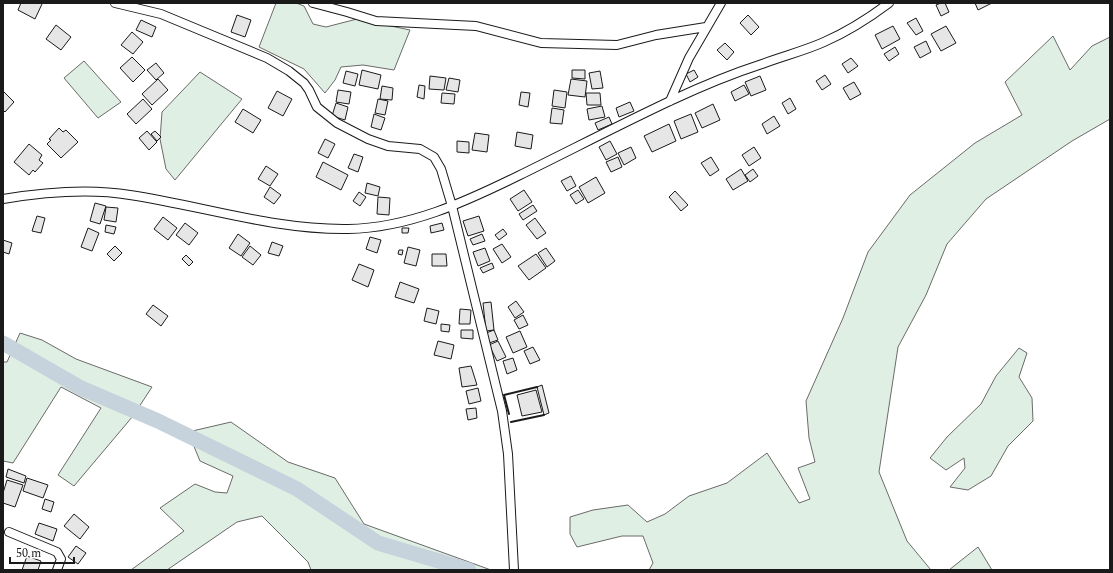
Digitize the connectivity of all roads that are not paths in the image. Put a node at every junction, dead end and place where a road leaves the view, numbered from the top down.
1 (115, 3) edge
2 (313, 3) edge
3 (721, 3) edge
4 (889, 3) edge
5 (706, 27) junction
6 (670, 100) junction
7 (3, 200) edge
8 (452, 206) junction
9 (9, 532) dead end
10 (57, 570) edge
11 (514, 570) edge

1 - 8 street
2 - 5 street
3 - 5 street
4 - 6 street
5 - 6 street
6 - 8 street
7 - 8 street
8 - 11 street
9 - 10 street

